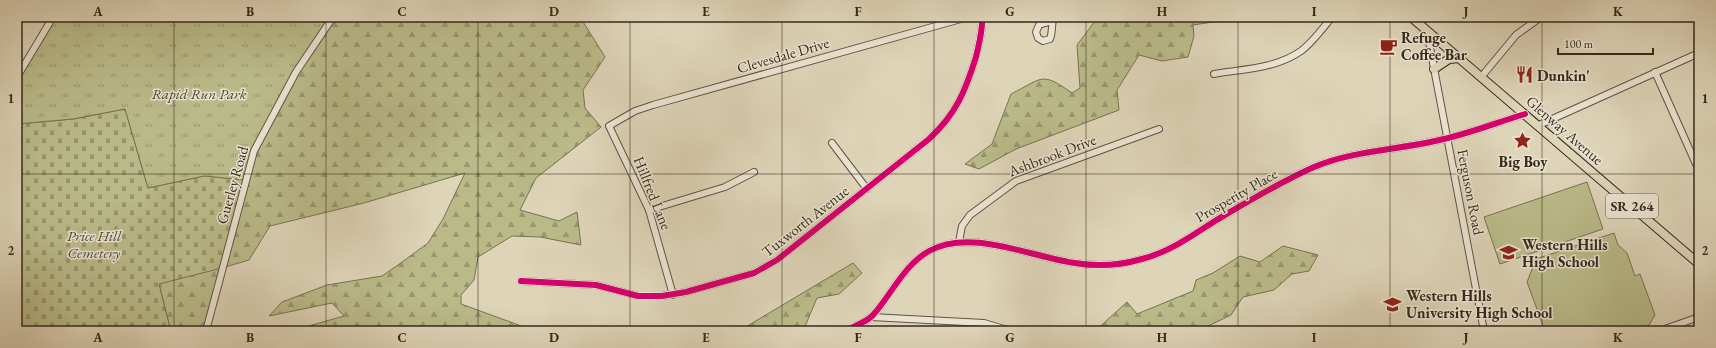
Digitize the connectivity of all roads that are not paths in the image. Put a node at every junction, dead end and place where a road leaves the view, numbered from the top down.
1 (53, 17) edge
2 (333, 17) edge
3 (968, 17) edge
4 (982, 17) edge
5 (1332, 17) edge
6 (1412, 17) edge
7 (1541, 17) edge
8 (1430, 33) junction
9 (1699, 53) edge
10 (1460, 58) junction
11 (1434, 69) junction
12 (1655, 72) junction
13 (1214, 74) dead end
14 (1482, 76) junction
15 (17, 78) edge
16 (1525, 114) junction
17 (609, 126) joint
18 (1539, 126) junction
19 (1159, 129) dead end
20 (1447, 138) junction
21 (832, 143) dead end
22 (1696, 164) dead end
23 (754, 172) dead end
24 (867, 189) junction
25 (649, 210) junction
26 (959, 242) junction
27 (1699, 264) edge
28 (521, 281) dead end
29 (673, 295) junction
30 (871, 317) junction
31 (1699, 317) edge
32 (206, 331) edge
33 (847, 331) edge
34 (1012, 331) edge
35 (1484, 331) edge
36 (1660, 331) edge

1 - 15 street
2 - 32 street, Guerley Road
3 - 17 street, Clevesdale Drive
4 - 24 street, Tuxworth Avenue
5 - 13 street
6 - 8 main road, Glenway Avenue / SR 264
7 - 14 street
8 - 10 main road, Glenway Avenue / SR 264
8 - 11 street, Ferguson Road
9 - 12 street
10 - 11 main road
10 - 14 main road, Glenway Avenue / SR 264
11 - 20 street, Ferguson Road
12 - 18 street
12 - 22 street
14 - 16 main road, Glenway Avenue / SR 264
16 - 18 main road, Glenway Avenue / SR 264
16 - 20 street, Prosperity Place
17 - 25 street, Hillfred Lane
18 - 27 main road, Glenway Avenue / SR 264
19 - 26 street, Ashbrook Drive
20 - 26 street, Prosperity Place
20 - 35 street, Ferguson Road
21 - 24 street
23 - 25 street
24 - 29 street, Tuxworth Avenue
25 - 29 street, Hillfred Lane
26 - 30 street
28 - 29 street, Tuxworth Avenue
30 - 33 street
30 - 34 street
31 - 36 street

